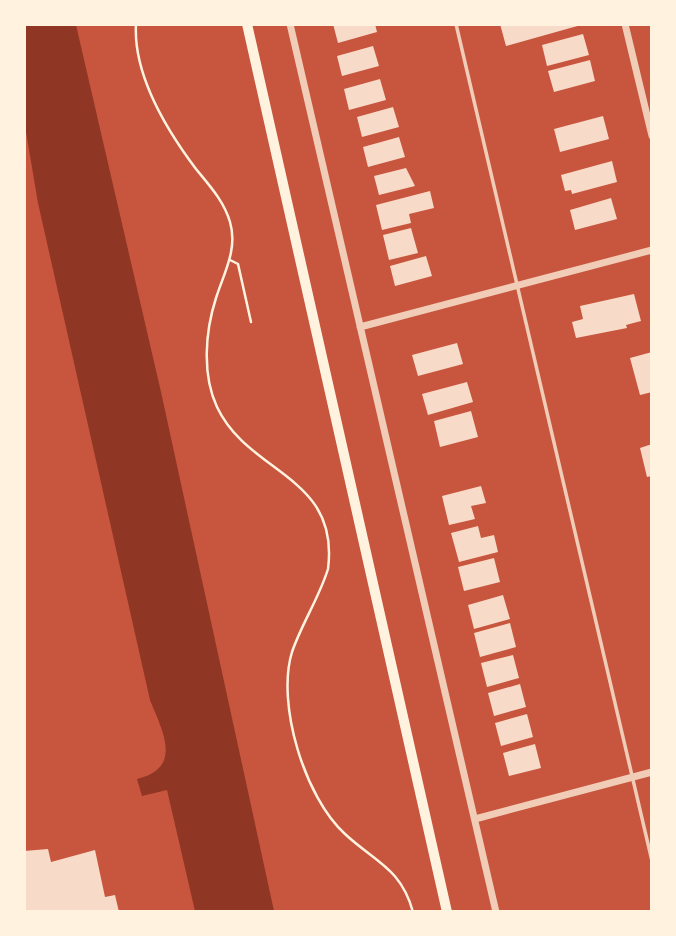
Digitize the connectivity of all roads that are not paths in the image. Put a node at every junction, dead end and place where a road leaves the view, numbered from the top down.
1 (247, 24) edge
2 (290, 24) edge
3 (456, 24) edge
4 (625, 24) edge
5 (652, 136) edge
6 (652, 250) edge
7 (517, 286) junction
8 (360, 327) junction
9 (652, 772) edge
10 (632, 778) junction
11 (475, 819) junction
12 (652, 861) edge
13 (447, 912) edge
14 (496, 912) edge

1 - 13 main road
2 - 8 street
3 - 7 lane
4 - 5 street
6 - 7 street
7 - 8 street
7 - 10 lane
8 - 11 street
9 - 10 street
10 - 11 street
10 - 12 lane
11 - 14 street

